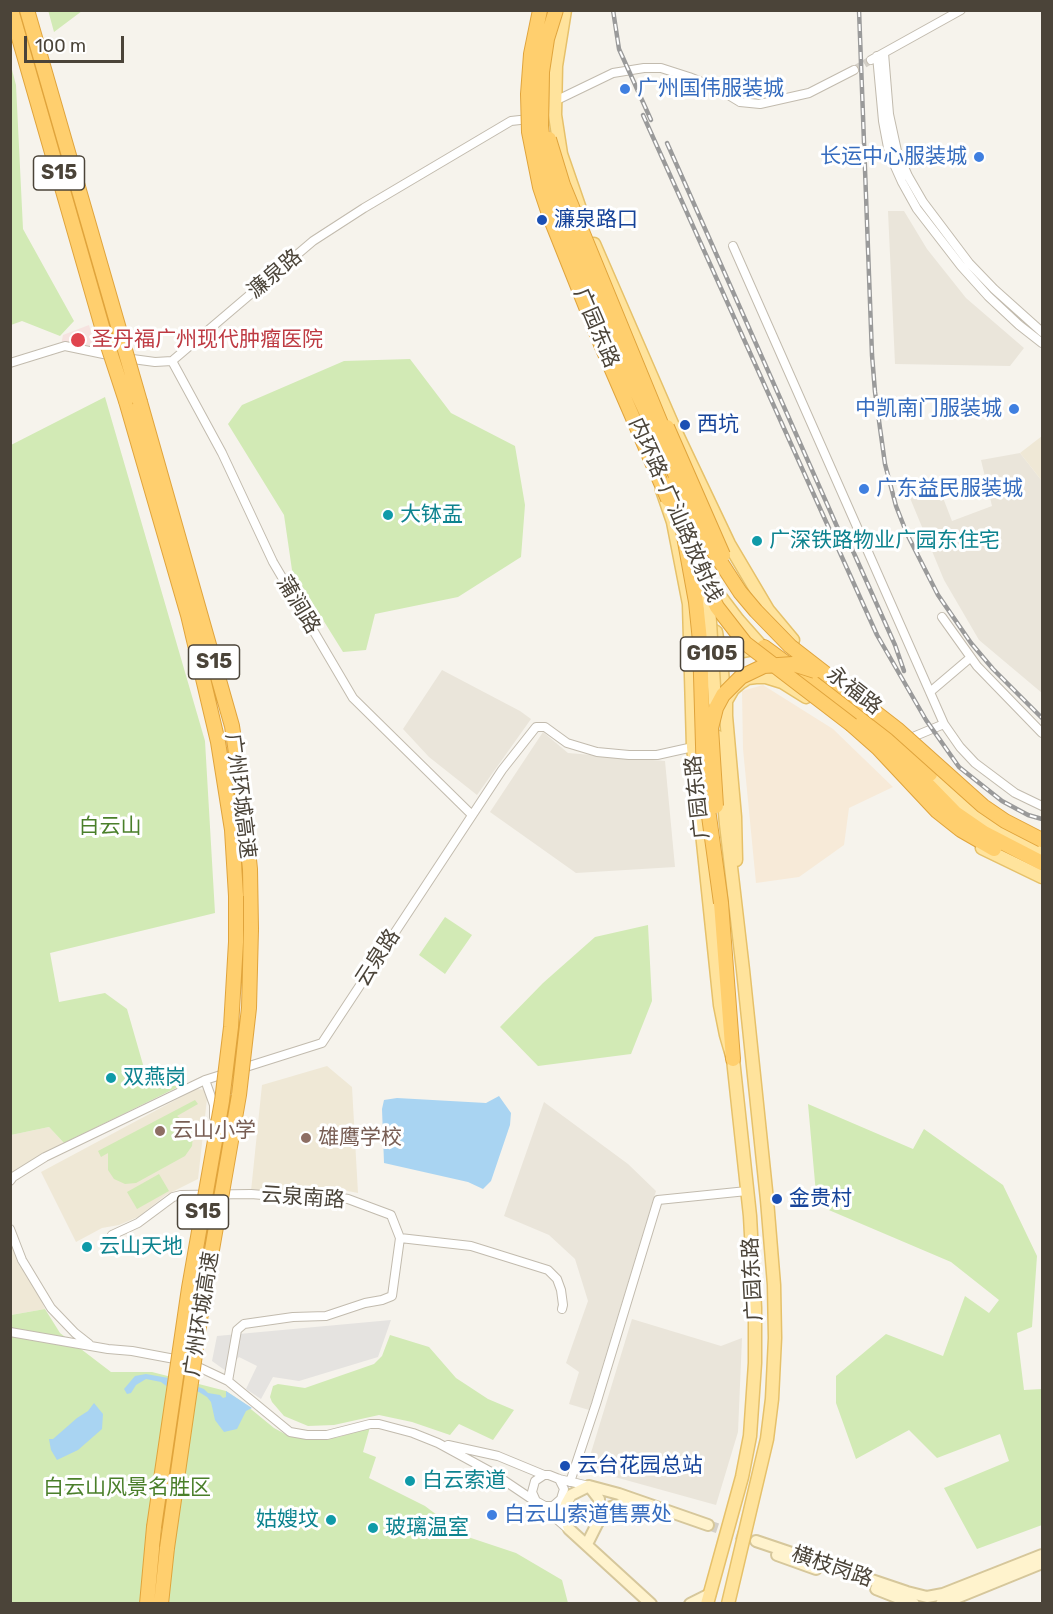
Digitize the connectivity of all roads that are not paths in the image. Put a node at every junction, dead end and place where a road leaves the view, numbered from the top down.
1 (11, 10) edge
2 (27, 10) edge
3 (541, 10) edge
4 (549, 10) edge
5 (557, 10) edge
6 (566, 10) edge
7 (961, 10) edge
8 (539, 33) junction
9 (560, 35) junction
10 (854, 70) tunnel mouth
11 (555, 101) junction
12 (529, 119) junction
13 (893, 152) junction
14 (577, 201) junction
15 (733, 246) dead end
16 (963, 255) junction
17 (583, 261) junction
18 (961, 266) junction
19 (1042, 332) edge
20 (1042, 343) edge
21 (172, 361) junction
22 (10, 363) edge
23 (649, 383) junction
24 (624, 396) junction
25 (673, 426) junction
26 (642, 435) junction
27 (704, 493) joint
28 (673, 522) junction
29 (709, 606) junction
30 (942, 617) dead end
31 (764, 647) junction
32 (970, 658) junction
33 (722, 670) junction
34 (820, 671) junction
35 (792, 688) junction
36 (930, 692) junction
37 (710, 702) junction
38 (726, 716) junction
39 (944, 724) junction
40 (1042, 733) edge
41 (908, 739) junction
42 (693, 742) junction
43 (930, 774) junction
44 (1042, 806) edge
45 (472, 815) junction
46 (702, 838) junction
47 (1042, 840) edge
48 (1042, 854) edge
49 (1042, 863) edge
50 (1042, 872) edge
51 (1042, 877) edge
52 (721, 903) junction
53 (736, 906) junction
54 (733, 1059) junction
55 (205, 1080) junction
56 (10, 1181) edge
57 (747, 1191) junction
58 (200, 1195) junction
59 (10, 1229) edge
60 (112, 1235) dead end
61 (400, 1238) junction
62 (10, 1246) edge
63 (19, 1250) junction
64 (562, 1309) dead end
65 (10, 1332) edge
66 (93, 1346) junction
67 (228, 1382) junction
68 (438, 1443) junction
69 (544, 1475) junction
70 (559, 1479) junction
71 (570, 1482) junction
72 (589, 1486) junction
73 (539, 1504) junction
74 (597, 1524) junction
75 (569, 1529) junction
76 (755, 1544) tunnel mouth
77 (587, 1545) junction
78 (1042, 1555) edge
79 (1042, 1563) edge
80 (709, 1599) edge
81 (908, 1600) edge
82 (147, 1604) edge
83 (161, 1604) edge
84 (651, 1604) edge
85 (690, 1604) edge
86 (728, 1604) edge
87 (941, 1604) edge

1 - 82 highway, 广州环城高速 / S15, bridge
2 - 83 highway, 广州环城高速 / S15, bridge
3 - 8 main road, 广园东路
3 - 50 highway, 内环路-广汕路放射线, bridge
4 - 8 main road
4 - 52 highway, bridge
5 - 23 highway, 内环路-广汕路放射线, bridge
5 - 34 highway, 内环路-广汕路放射线, bridge
6 - 9 main road, 广园东路
7 - 13 street
8 - 9 main road
8 - 12 main road, 广园东路
8 - 17 main road
9 - 11 main road, 广园东路
10 - 11 street
11 - 14 main road, 广园东路
12 - 21 street, 濂泉路
12 - 24 main road, 广园东路
13 - 16 street
13 - 18 street
14 - 17 main road, 广园东路
14 - 23 main road, 广园东路
15 - 36 street
16 - 18 street
16 - 19 street
17 - 29 main road, 广园东路, bridge
18 - 20 street
21 - 22 street
21 - 45 street, 蒲涧路
23 - 24 main road
23 - 25 main road, 广园东路
23 - 29 highway, bridge
23 - 34 highway, bridge
24 - 26 main road, 广园东路
25 - 26 main road
25 - 27 main road, 广园东路
26 - 28 main road, 广园东路
27 - 41 main road, 永福路
28 - 31 main road
28 - 42 main road, 广园东路
29 - 37 main road, 广园东路 / G105, bridge
30 - 32 street
31 - 33 main road
31 - 35 main road
31 - 49 highway
32 - 36 street
32 - 40 street
33 - 37 main road
33 - 38 main road
34 - 43 highway
34 - 47 highway, 内环路-广汕路放射线, bridge
34 - 52 highway, bridge
35 - 38 main road
35 - 51 main road, 永福路
36 - 39 street
37 - 42 main road
37 - 46 main road
37 - 53 main road, 广园东路
38 - 53 main road
39 - 41 street
39 - 44 street
41 - 43 main road, 永福路
42 - 45 street, 云泉路
42 - 46 main road, 广园东路
43 - 48 main road, 永福路
45 - 55 street, 云泉路
46 - 54 main road, 广园东路
52 - 54 highway
53 - 86 main road, 广园东路
54 - 57 main road, 广园东路
55 - 56 street, 云泉路
55 - 58 street
57 - 71 street
57 - 80 main road, 广园东路
58 - 60 street, 云泉南路
58 - 61 street, 云泉南路
59 - 63 street
61 - 64 street
61 - 67 street
62 - 63 street
63 - 66 street
65 - 66 street
66 - 67 street
67 - 68 street
68 - 69 street
68 - 73 street
69 - 70 street
69 - 73 street
70 - 71 street
70 - 73 street
71 - 72 street
72 - 74 main road
72 - 74 main road
72 - 75 main road
73 - 75 street
74 - 77 main road
75 - 77 main road
76 - 81 main road, 横枝岗路
77 - 84 main road
78 - 81 main road, 横枝岗路
79 - 87 main road
80 - 85 main road

